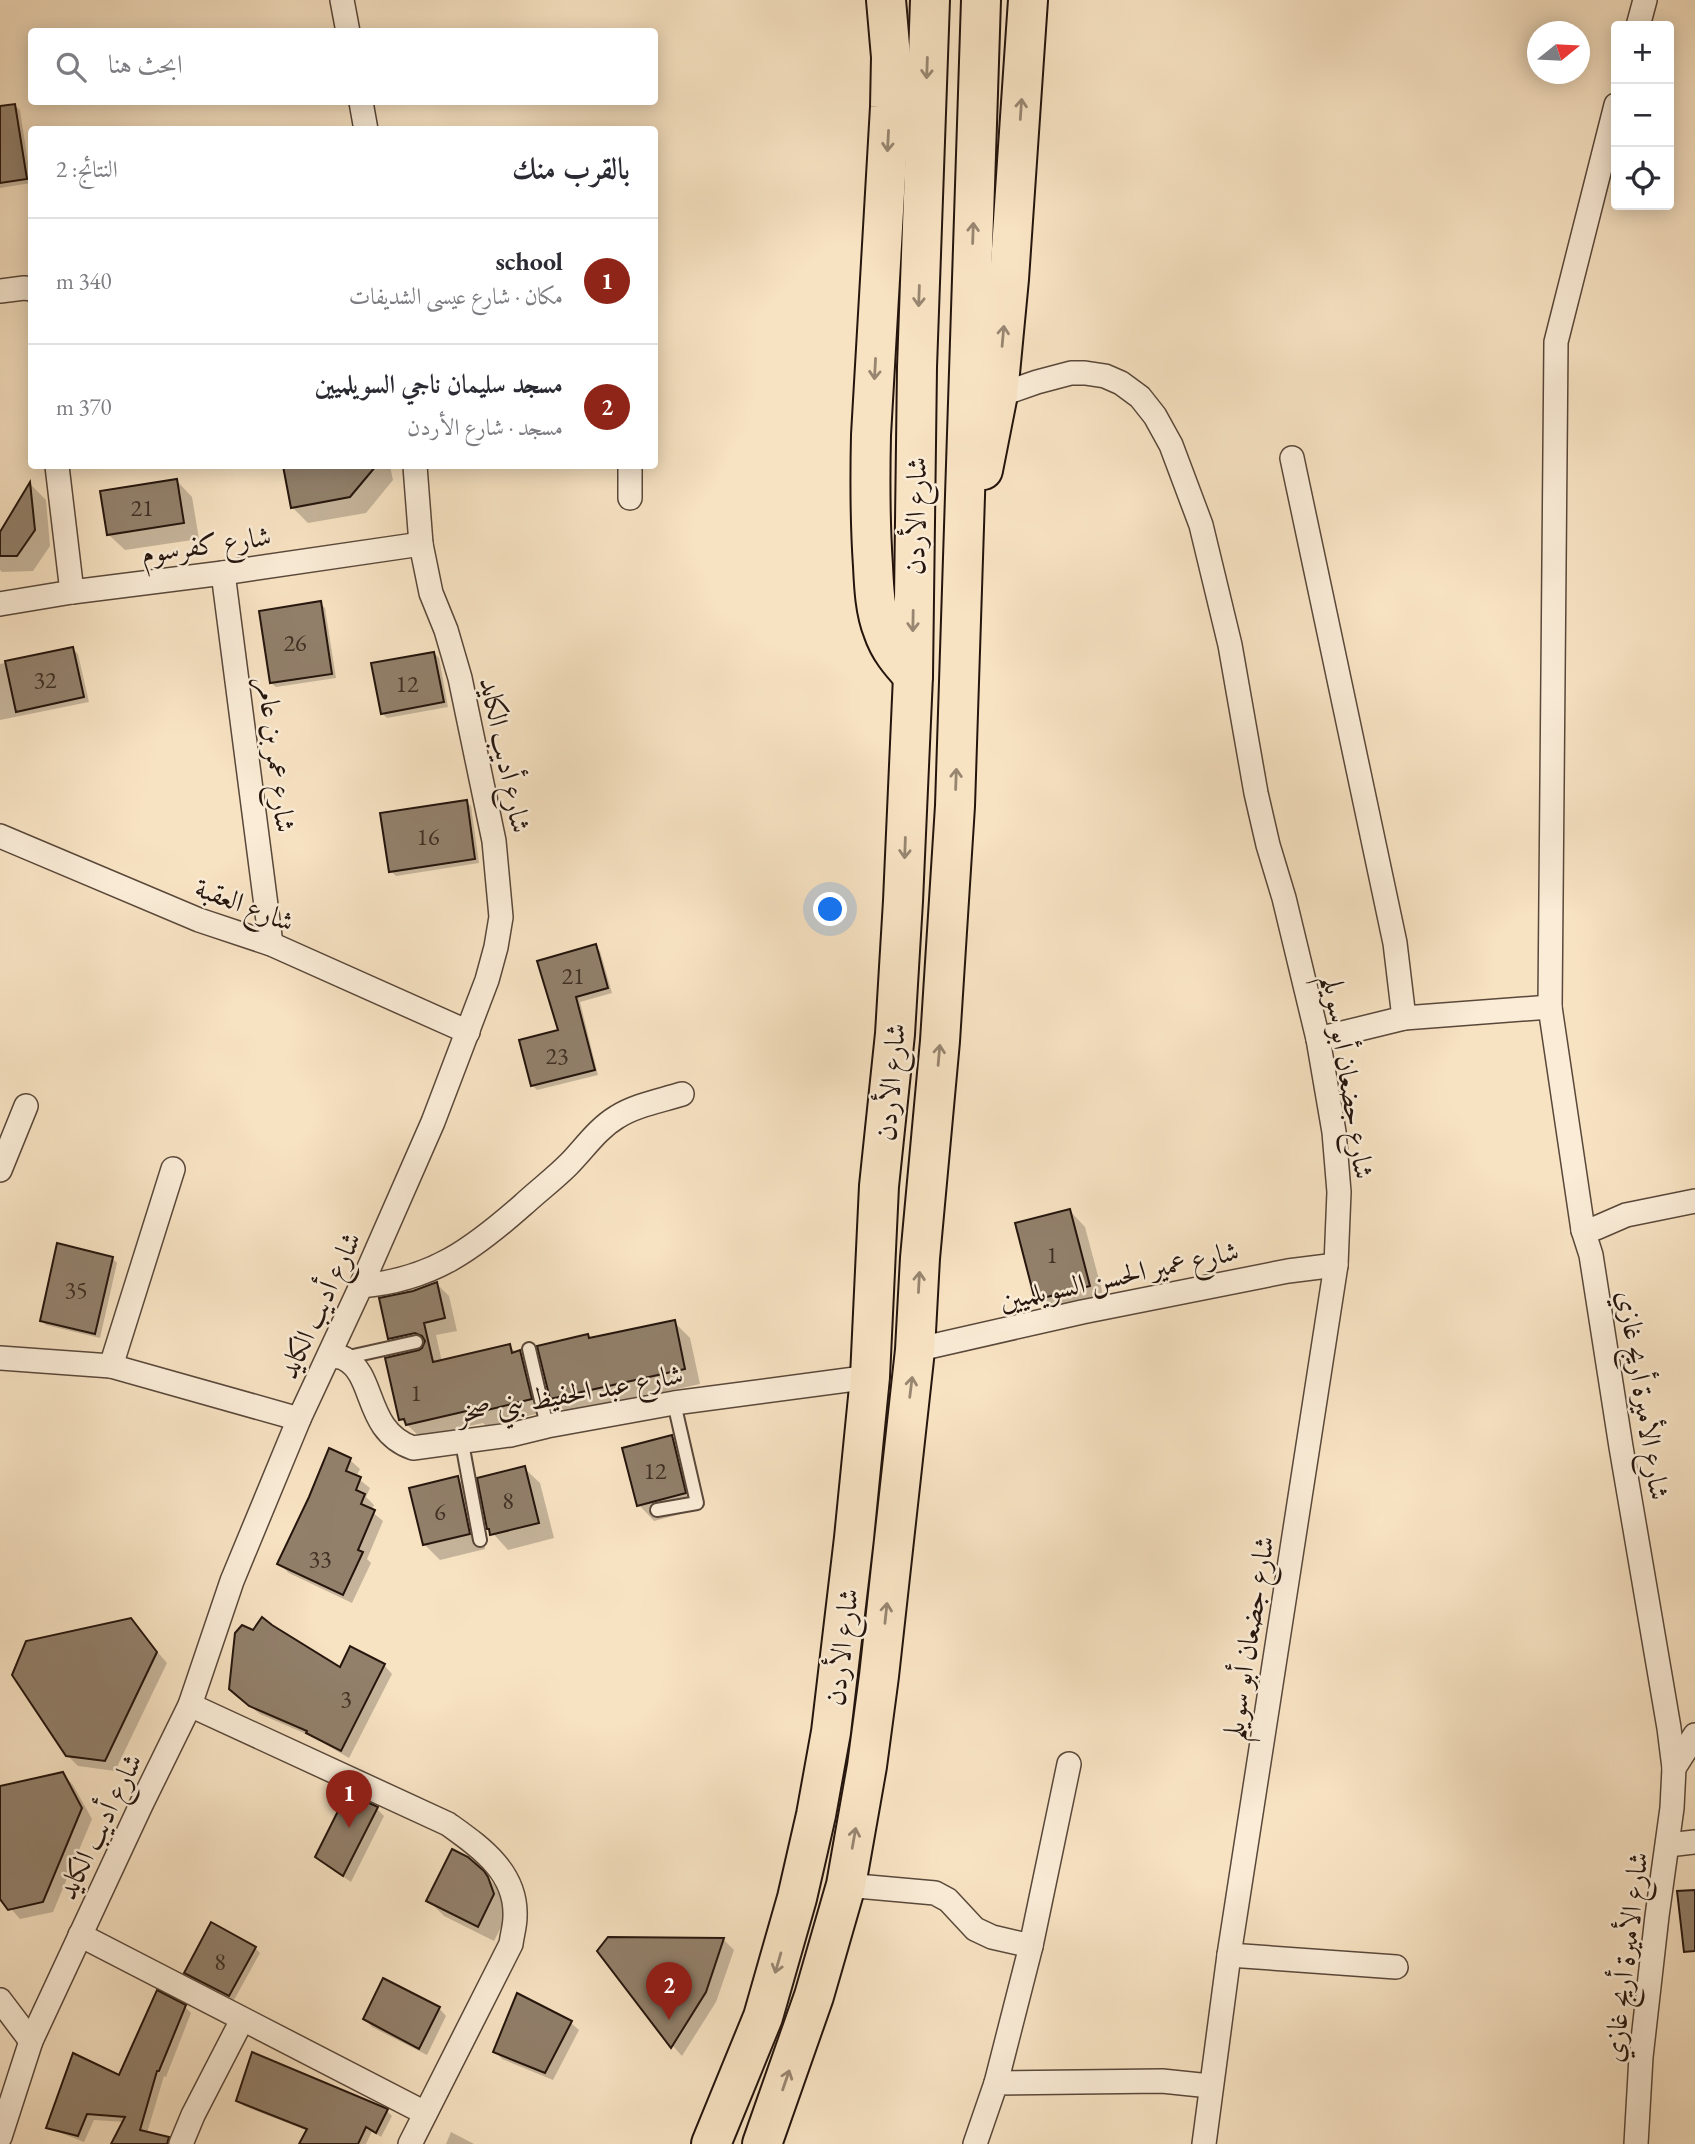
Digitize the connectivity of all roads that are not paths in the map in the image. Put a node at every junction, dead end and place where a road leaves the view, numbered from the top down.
1 (342, 0) edge
2 (886, 0) edge
3 (930, 0) edge
4 (981, 0) edge
5 (1028, 0) edge
6 (1645, 0) edge
7 (1639, 21) edge
8 (347, 28) edge
9 (362, 105) edge
10 (1611, 125) edge
11 (365, 126) edge
12 (28, 288) edge
13 (0, 291) edge
14 (982, 402) junction
15 (1292, 458) dead end
16 (57, 469) edge
17 (415, 469) edge
18 (630, 469) edge
19 (630, 498) dead end
20 (421, 544) junction
21 (223, 573) junction
22 (72, 592) junction
23 (0, 604) edge
24 (912, 676) junction
25 (0, 836) edge
26 (271, 944) junction
27 (1550, 1007) junction
28 (1404, 1018) junction
29 (468, 1032) junction
30 (1318, 1039) junction
31 (682, 1094) dead end
32 (26, 1107) dead end
33 (173, 1169) dead end
34 (0, 1170) edge
35 (1695, 1201) edge
36 (1583, 1230) junction
37 (1336, 1265) junction
38 (361, 1286) junction
39 (416, 1342) dead end
40 (529, 1349) dead end
41 (915, 1350) junction
42 (336, 1357) junction
43 (0, 1358) edge
44 (111, 1366) junction
45 (870, 1377) junction
46 (674, 1403) junction
47 (299, 1419) junction
48 (547, 1426) junction
49 (462, 1443) junction
50 (657, 1510) dead end
51 (480, 1540) dead end
52 (190, 1705) junction
53 (1695, 1735) edge
54 (1069, 1764) dead end
55 (1674, 1768) junction
56 (1695, 1842) edge
57 (1668, 1844) junction
58 (846, 1885) junction
59 (80, 1934) junction
60 (1031, 1946) junction
61 (1229, 1955) junction
62 (1396, 1967) dead end
63 (0, 2000) edge
64 (242, 2020) junction
65 (31, 2041) junction
66 (11, 2076) edge
67 (996, 2083) junction
68 (1210, 2086) junction
69 (425, 2113) junction
70 (0, 2137) edge
71 (181, 2144) edge
72 (410, 2144) edge
73 (711, 2144) edge
74 (762, 2144) edge
75 (975, 2144) edge
76 (1203, 2144) edge
77 (1636, 2144) edge

1 - 8 street
2 -> 24 highway
3 -> 24 highway, شارع الأردن
14 -> 4 highway
14 -> 5 highway
6 - 7 street
9 - 11 street
10 - 27 street, شارع الأميرة أريج غازي
12 - 13 street
14 - 30 street, شارع جضعان أبو سويلم
41 -> 14 highway, شارع الأردن
15 - 28 street
16 - 22 street
17 - 20 street, شارع أديب الكايد
18 - 19 street
20 - 21 street, شارع كفرسوم
20 - 29 street, شارع أديب الكايد
21 - 22 street, شارع كفرسوم
21 - 26 street, شارع عمر بن عامر
22 - 23 street, شارع كفرسوم
24 -> 45 highway, شارع الأردن
25 - 26 street, شارع العقبة
26 - 29 street, شارع العقبة
27 - 28 street
27 - 36 street, شارع الأميرة أريج غازي
28 - 30 street
29 - 38 street, شارع أديب الكايد
30 - 37 street, شارع جضعان أبو سويلم
31 - 38 street
32 - 34 street
33 - 44 street
35 - 36 street
36 - 55 street, شارع الأميرة أريج غازي
37 - 41 street, شارع عمير الحسن السويلميين
37 - 61 street, شارع جضعان أبو سويلم
38 - 42 street, شارع أديب الكايد
39 - 42 lane
40 - 48 lane
58 -> 41 highway, شارع الأردن
42 - 47 street, شارع أديب الكايد
42 - 49 street, شارع عبد الحفيظ بني صخر
43 - 44 street
44 - 47 street
45 - 46 street, شارع عبد الحفيظ بني صخر
45 -> 73 highway, شارع الأردن
46 - 48 street, شارع عبد الحفيظ بني صخر
46 - 50 lane
47 - 52 street, شارع أديب الكايد
48 - 49 street, شارع عبد الحفيظ بني صخر
49 - 51 lane
52 - 59 street, شارع أديب الكايد
52 - 69 street
53 - 55 street
54 - 60 street
55 - 57 street, شارع الأميرة أريج غازي
56 - 57 street
57 - 77 street, شارع الأميرة أريج غازي
58 - 60 street
74 -> 58 highway, شارع الأردن
59 - 64 street
59 - 65 street, شارع أديب الكايد
60 - 67 street
61 - 62 street
61 - 68 street, شارع جضعان أبو سويلم
63 - 65 street
64 - 69 street
64 - 71 street
65 - 66 street, شارع أديب الكايد
66 - 70 street, شارع أديب الكايد
67 - 68 street
67 - 75 street
68 - 76 street, شارع جضعان أبو سويلم
69 - 72 street

